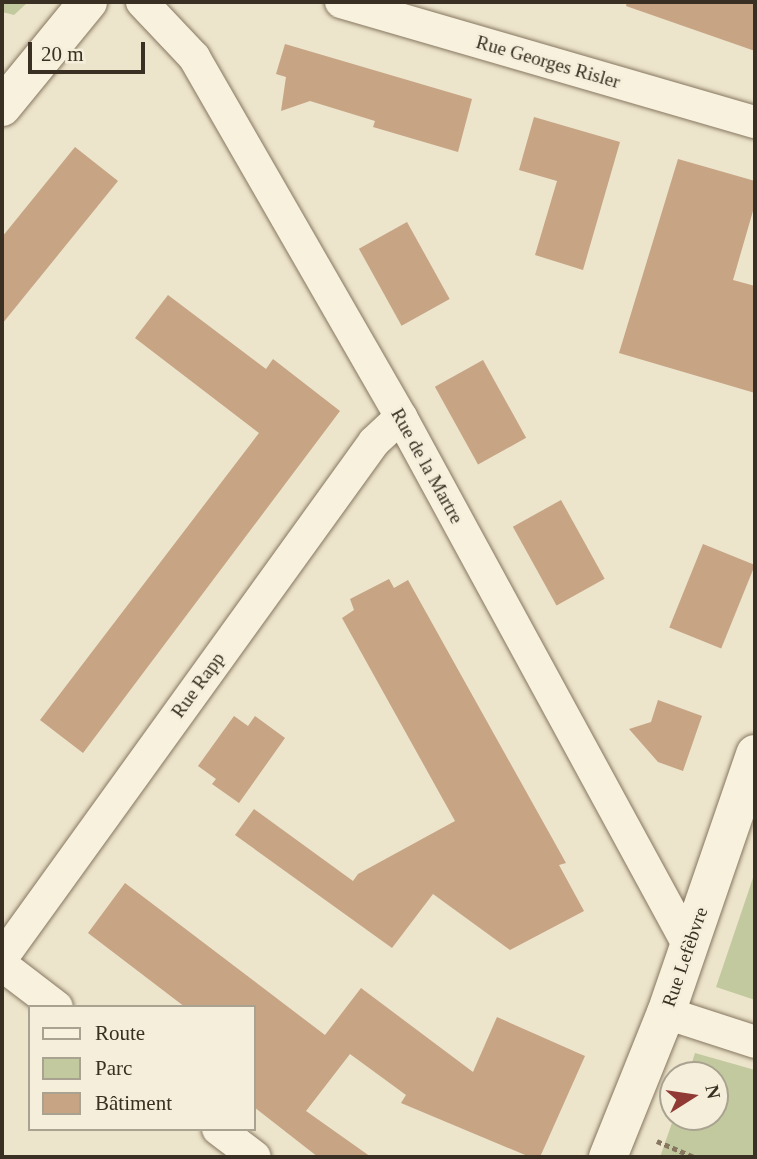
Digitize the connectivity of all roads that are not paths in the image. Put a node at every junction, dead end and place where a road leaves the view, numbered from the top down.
1 (88, 2) edge
2 (142, 2) edge
3 (341, 2) edge
4 (2, 107) edge
5 (755, 122) edge
6 (401, 417) junction
7 (755, 754) edge
8 (689, 946) junction
9 (2, 958) edge
10 (2, 965) edge
11 (54, 1005) edge
12 (666, 1013) junction
13 (755, 1042) edge
14 (221, 1131) edge
15 (255, 1157) edge
16 (608, 1157) edge

1 - 4 main road
2 - 6 street, Rue de la Martre
3 - 5 street, Rue Georges Risler
6 - 8 street, Rue de la Martre
6 - 9 street, Rue Rapp
7 - 8 main road, Rue Lefèbvre
8 - 12 main road, Rue Lefèbvre
10 - 11 street
12 - 13 street
12 - 16 main road, Rue Lefèbvre
14 - 15 street

